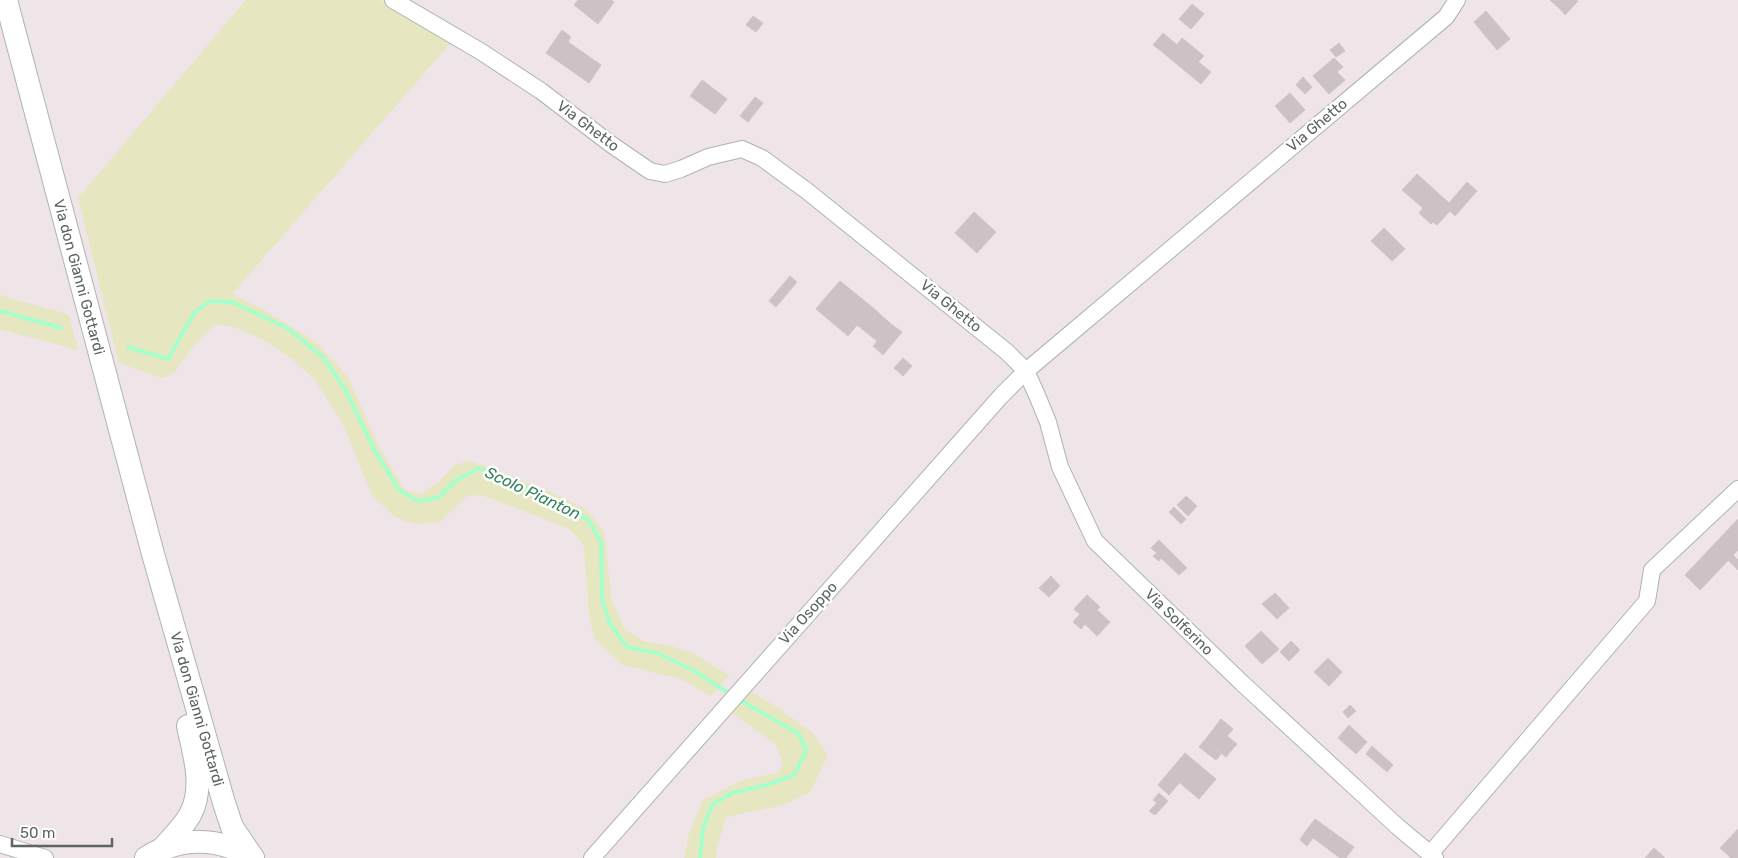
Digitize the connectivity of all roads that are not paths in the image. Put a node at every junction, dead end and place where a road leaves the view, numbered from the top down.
1 (6, 0) edge
2 (393, 0) edge
3 (1456, 0) edge
4 (1026, 371) junction
5 (1738, 489) edge
6 (153, 554) junction
7 (0, 844) edge
8 (154, 853) edge
9 (1433, 856) edge
10 (45, 858) edge
11 (253, 858) edge
12 (592, 858) edge

1 - 6 main road, Via don Gianni Gottardi
2 - 4 street, Via Ghetto
3 - 4 street, Via Ghetto
4 - 9 street, Via Solferino
4 - 12 street, Via Osoppo
5 - 9 street
6 - 8 main road, Via don Gianni Gottardi
6 - 11 main road, Via don Gianni Gottardi
7 - 10 street
8 - 11 main road, Via don Gianni Gottardi

